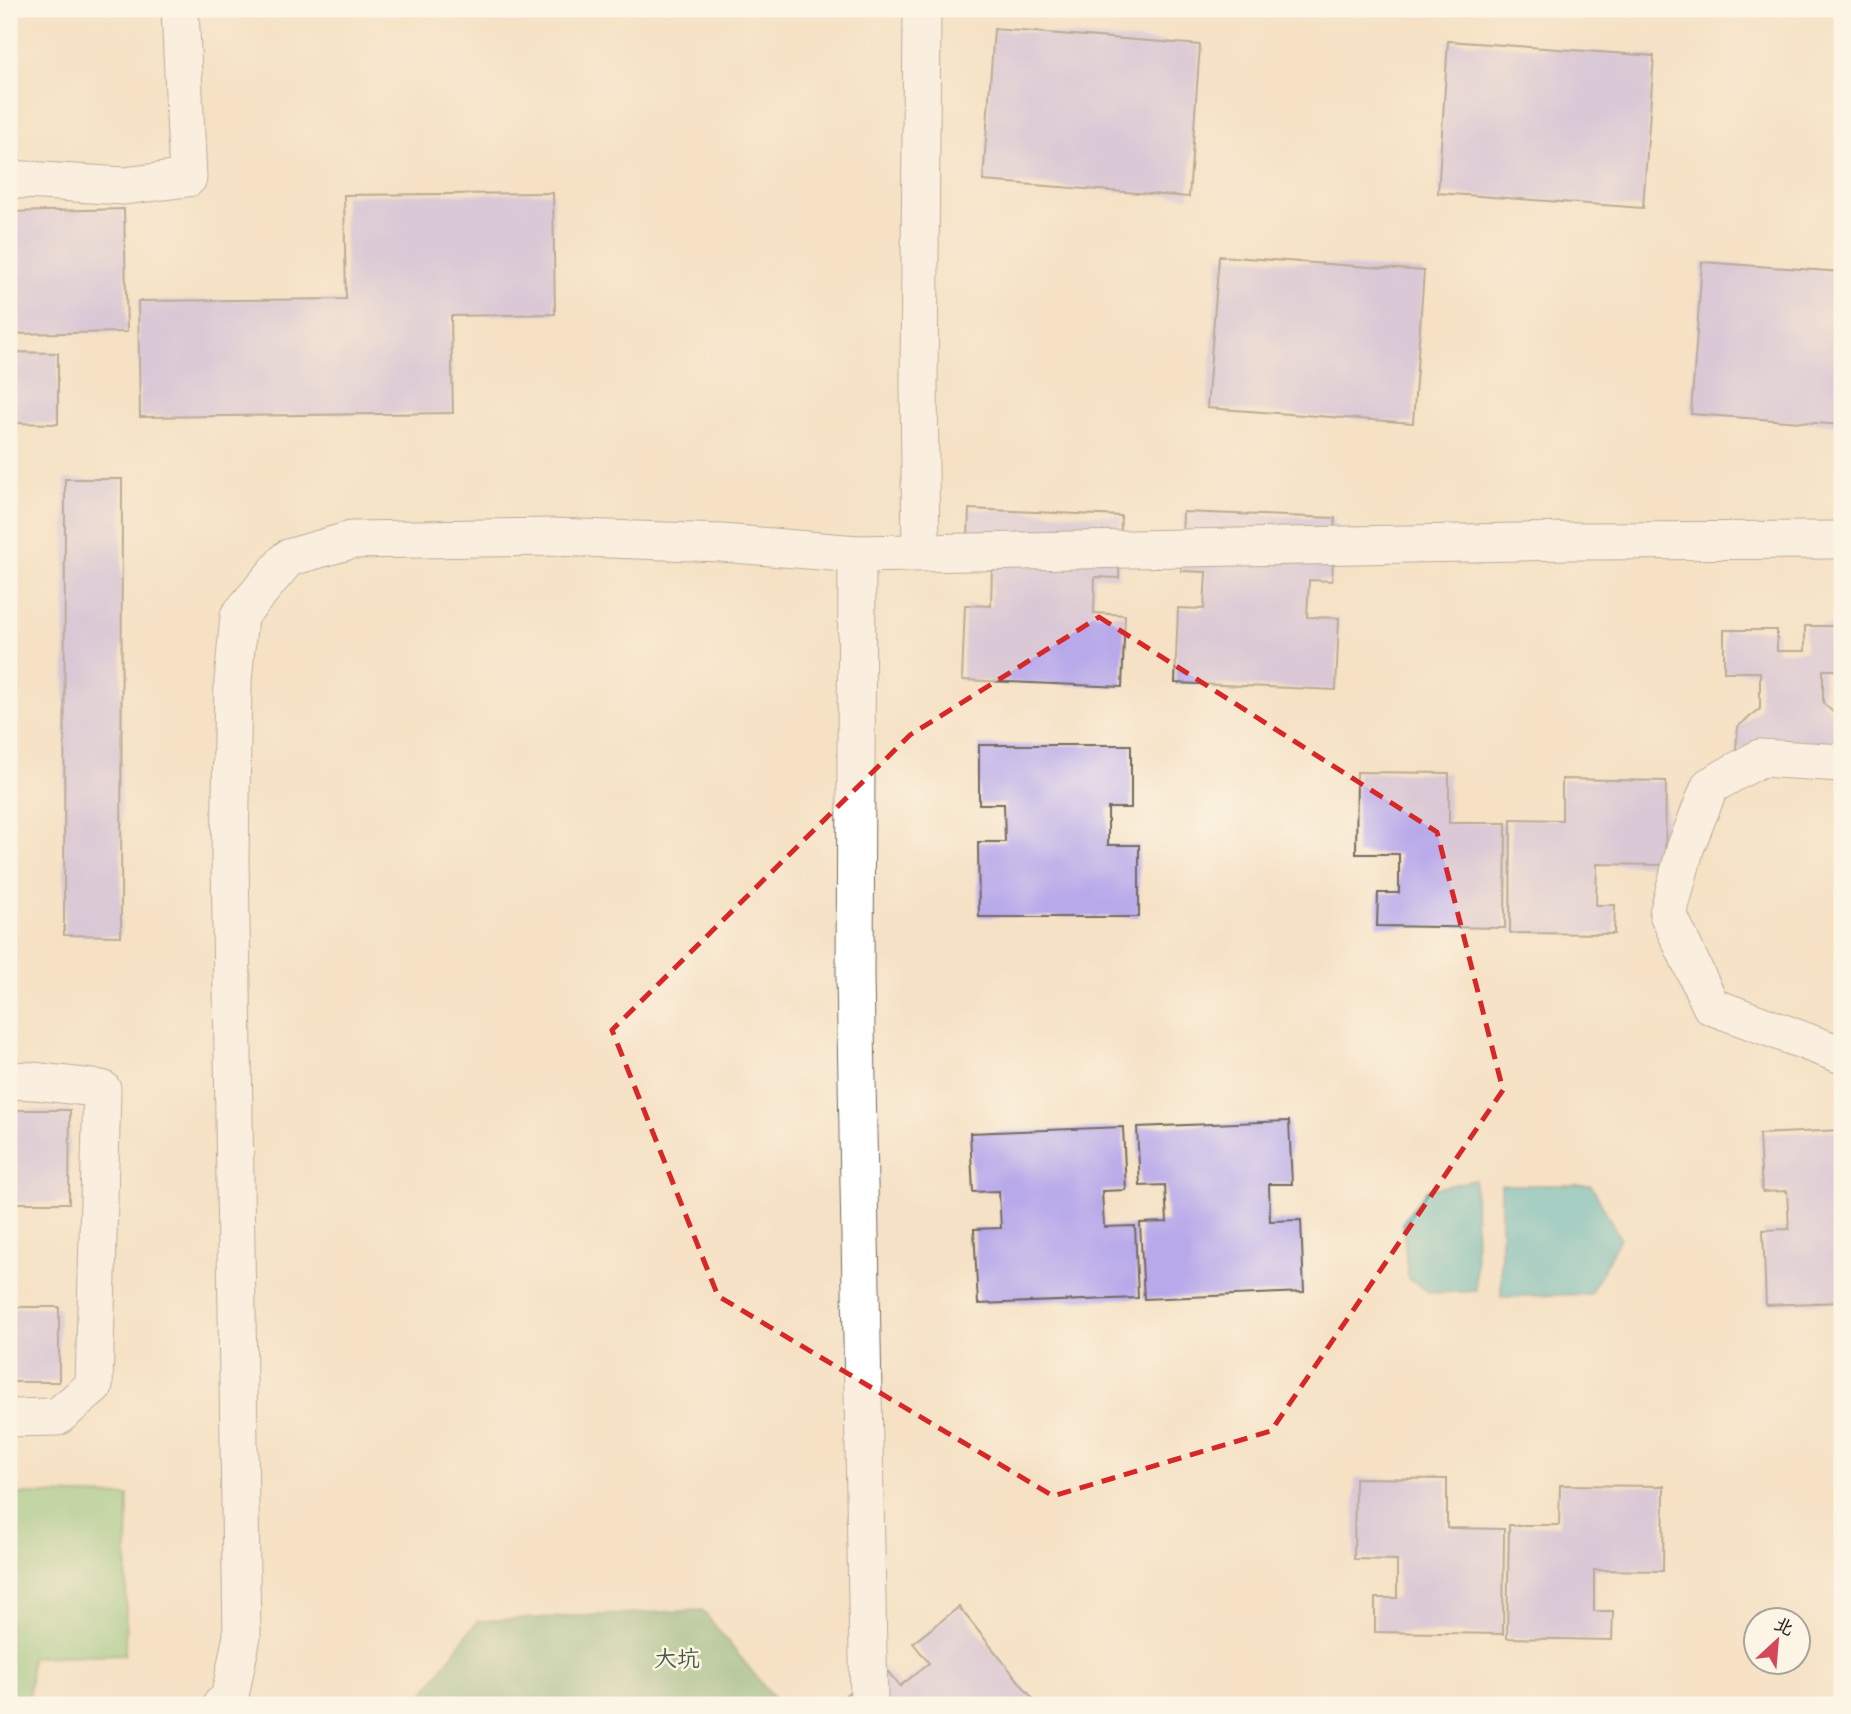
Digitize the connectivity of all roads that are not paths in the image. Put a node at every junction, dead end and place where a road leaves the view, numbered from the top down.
1 (180, 9) edge
2 (922, 9) edge
3 (9, 179) edge
4 (1842, 540) edge
5 (921, 552) junction
6 (857, 554) junction
7 (1842, 763) edge
8 (1842, 1055) edge
9 (9, 1080) edge
10 (9, 1418) edge
11 (221, 1705) edge
12 (869, 1705) edge

1 - 3 street
2 - 5 street
4 - 5 street
5 - 6 street
6 - 11 street
6 - 12 street
7 - 8 street
9 - 10 street

